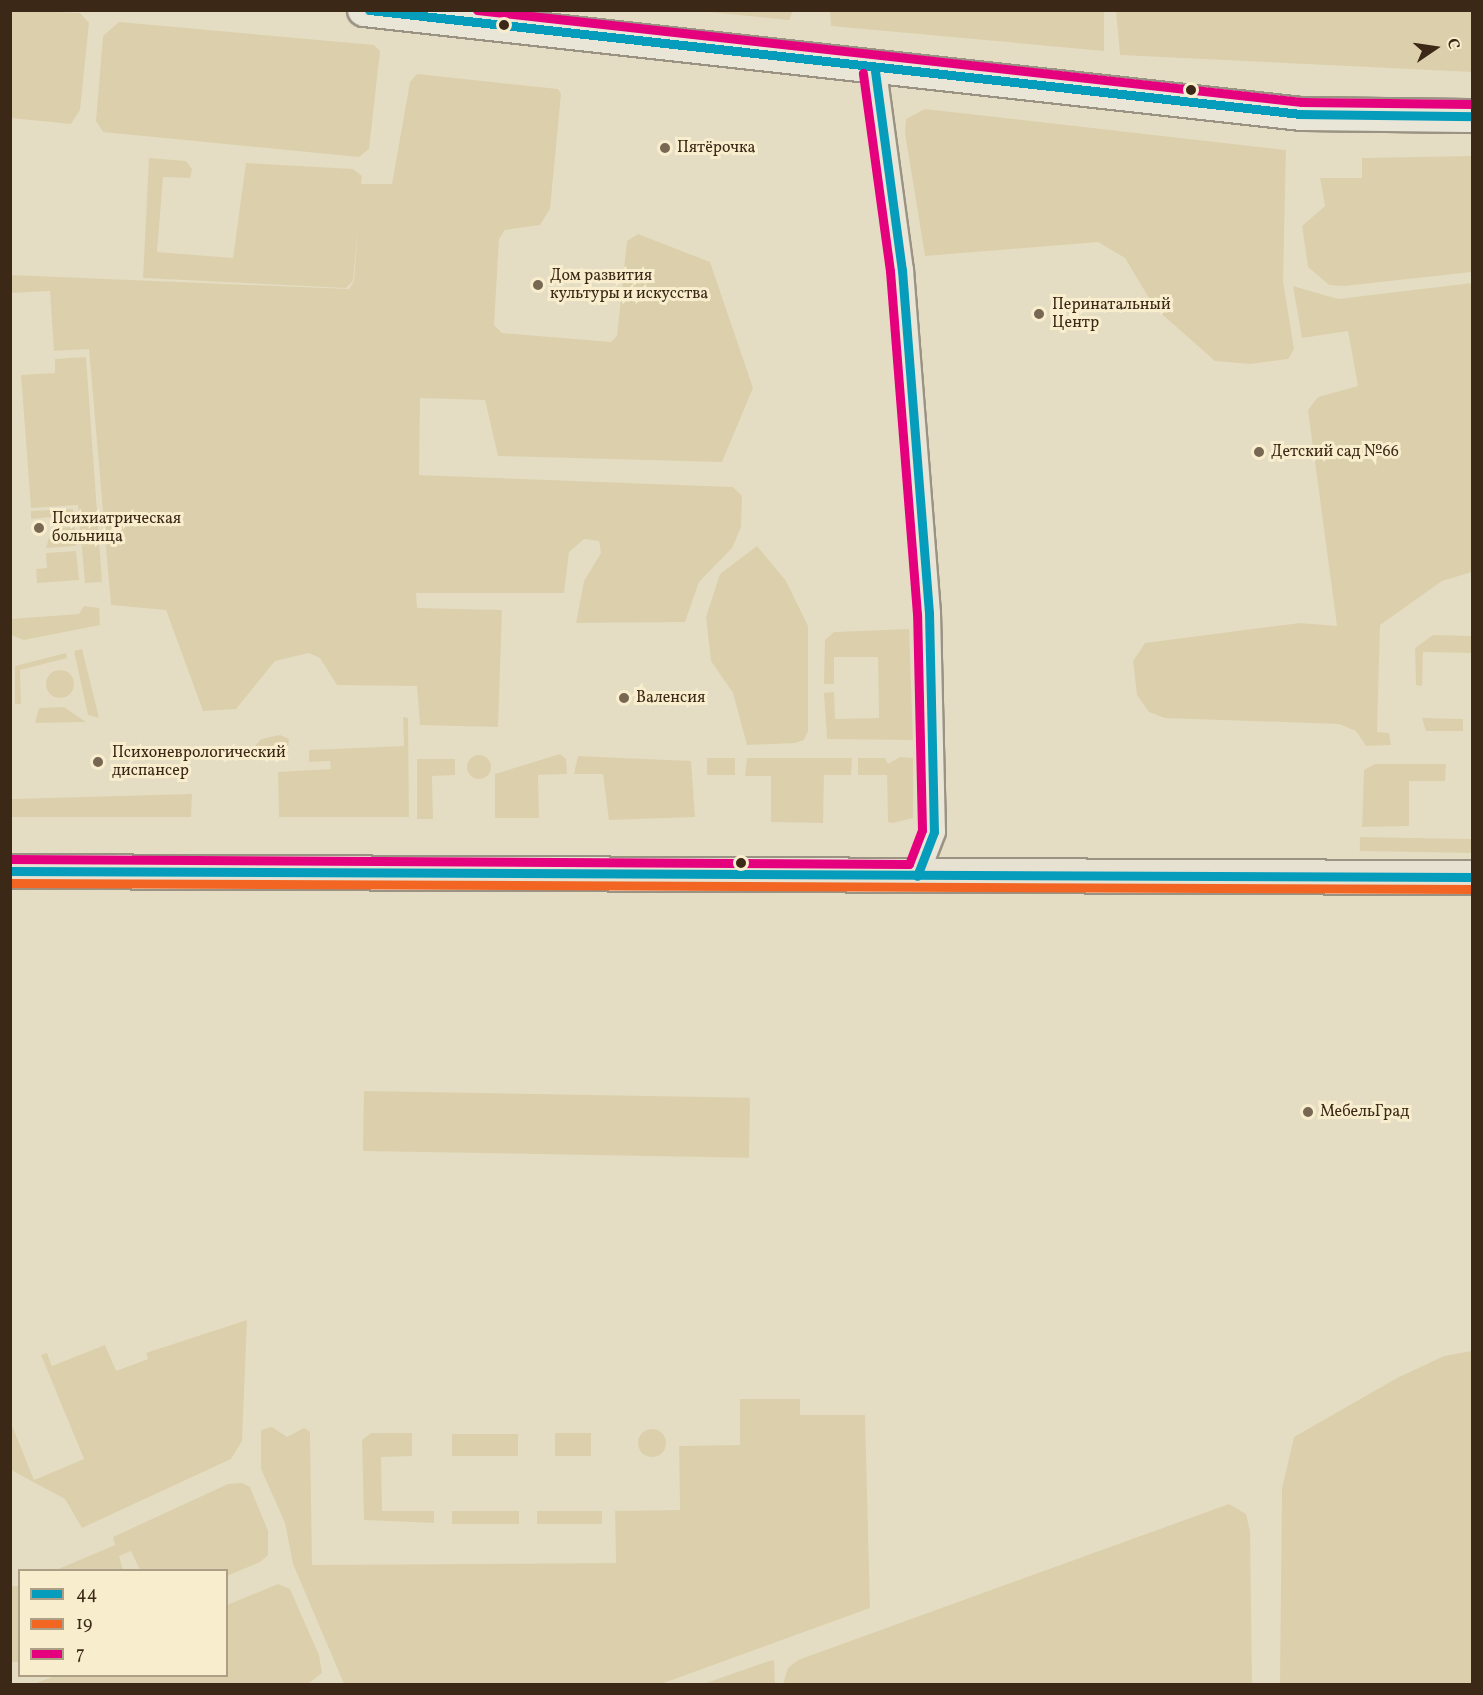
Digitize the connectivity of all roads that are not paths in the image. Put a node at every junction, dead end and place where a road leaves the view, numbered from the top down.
1 (364, 10) edge
2 (875, 71) junction
3 (1473, 116) edge
4 (10, 871) edge
5 (917, 876) junction
6 (1473, 877) edge

1 - 2 street
2 - 3 street
2 - 5 street
4 - 5 main road
5 - 6 main road

